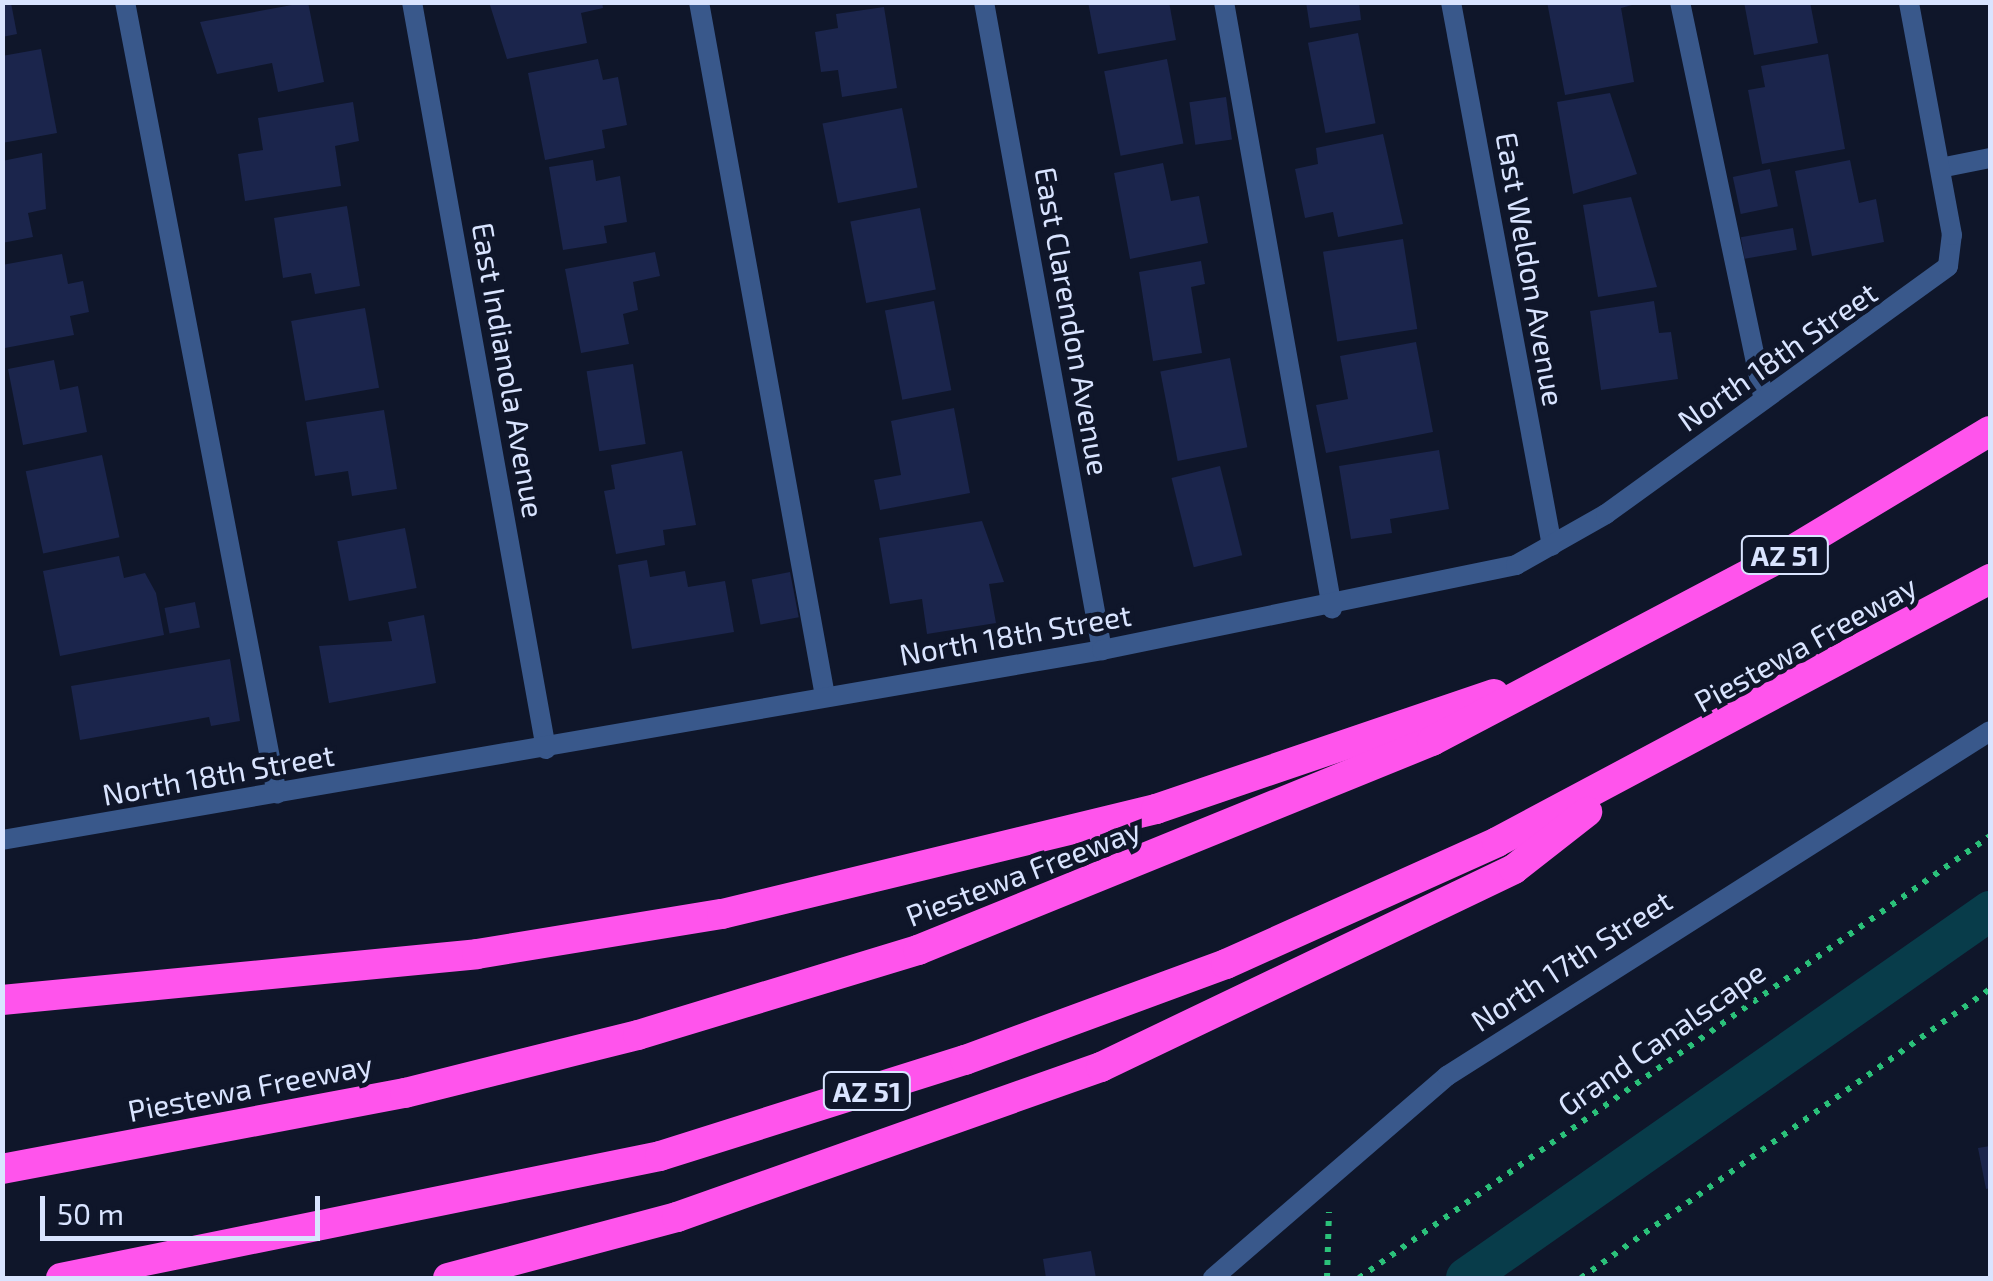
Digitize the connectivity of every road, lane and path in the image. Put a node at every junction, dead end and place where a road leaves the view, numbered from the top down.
1 (126, 2) edge
2 (412, 2) edge
3 (699, 2) edge
4 (984, 2) edge
5 (1224, 2) edge
6 (1451, 2) edge
7 (1680, 2) edge
8 (1909, 2) edge
9 (1990, 158) edge
10 (1940, 168) junction
11 (1764, 399) junction
12 (1990, 432) edge
13 (1552, 546) junction
14 (1990, 579) edge
15 (1332, 608) junction
16 (1102, 650) junction
17 (1573, 669) junction
18 (825, 696) junction
19 (1990, 730) edge
20 (546, 748) junction
21 (1633, 777) junction
22 (277, 794) junction
23 (1990, 836) edge
24 (2, 840) edge
25 (1990, 990) edge
26 (2, 1000) edge
27 (2, 1169) edge
28 (1309, 1186) junction
29 (61, 1278) edge
30 (448, 1278) edge
31 (1213, 1278) edge
32 (1327, 1278) edge
33 (1359, 1278) edge
34 (1581, 1278) edge

1 - 22 street
2 - 20 street, East Indianola Avenue
3 - 18 street
4 - 16 street, East Clarendon Avenue
5 - 15 street
6 - 13 street, East Weldon Avenue
7 - 11 street
8 - 10 street
9 - 10 street
10 - 11 street, North 18th Street
11 - 13 street, North 18th Street
12 - 17 highway, Piestewa Freeway / AZ 51
13 - 15 street, North 18th Street
14 - 21 highway, Piestewa Freeway / AZ 51
15 - 16 street, North 18th Street
16 - 18 street, North 18th Street
17 - 26 highway
17 - 27 highway, Piestewa Freeway / AZ 51
18 - 20 street, North 18th Street
19 - 28 street, North 17th Street
20 - 22 street, North 18th Street
21 - 29 highway, Piestewa Freeway / AZ 51
21 - 30 highway
22 - 24 street, North 18th Street
23 - 33 path, Grand Canalscape
25 - 34 path
28 - 31 street, North 17th Street
28 - 32 path

